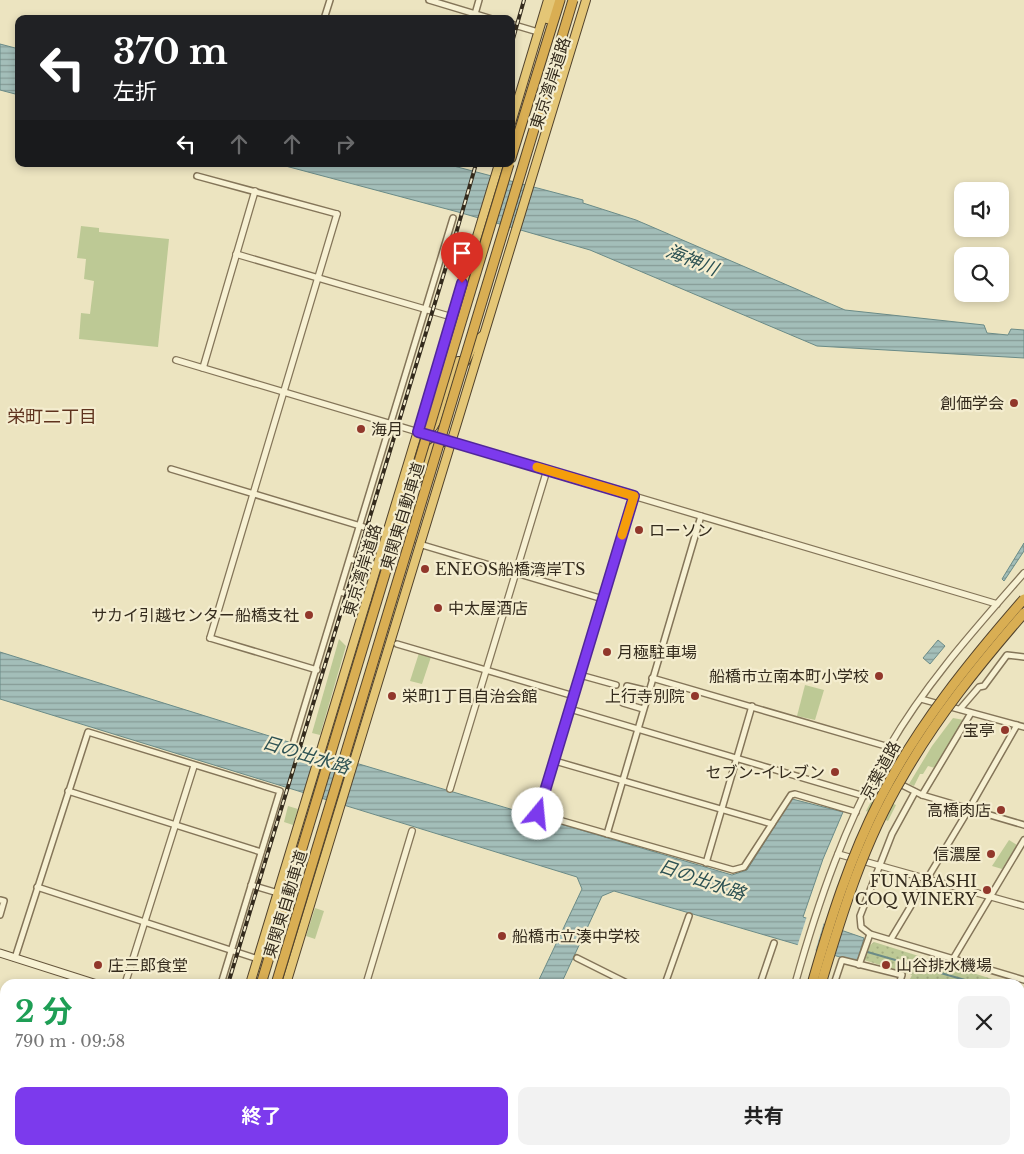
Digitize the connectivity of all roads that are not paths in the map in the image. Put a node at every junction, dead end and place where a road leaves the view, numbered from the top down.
1 (330, 0) edge
2 (429, 0) edge
3 (479, 0) edge
4 (548, 0) edge
5 (554, 0) edge
6 (560, 0) edge
7 (573, 0) edge
8 (586, 0) edge
9 (590, 0) edge
10 (475, 14) junction
11 (325, 15) edge
12 (478, 15) edge
13 (515, 25) edge
14 (538, 32) junction
15 (515, 103) edge
16 (515, 145) edge
17 (498, 167) edge
18 (509, 167) edge
19 (532, 173) junction
20 (197, 176) dead end
21 (255, 191) junction
22 (337, 214) joint
23 (453, 218) dead end
24 (236, 254) junction
25 (318, 278) junction
26 (426, 310) junction
27 (452, 317) junction
28 (483, 334) junction
29 (176, 360) dead end
30 (203, 368) junction
31 (284, 392) junction
32 (391, 424) junction
33 (418, 432) junction
34 (450, 441) junction
35 (171, 469) dead end
36 (547, 470) junction
37 (253, 494) junction
38 (634, 496) junction
39 (701, 516) junction
40 (391, 521) junction
41 (360, 526) junction
42 (387, 534) junction
43 (419, 544) junction
44 (350, 559) junction
45 (377, 567) junction
46 (516, 572) junction
47 (1024, 573) edge
48 (340, 592) junction
49 (604, 599) junction
50 (1024, 599) edge
51 (368, 600) junction
52 (997, 604) junction
53 (1024, 613) edge
54 (210, 638) joint
55 (397, 644) dead end
56 (1024, 657) edge
57 (316, 670) junction
58 (486, 670) junction
59 (580, 675) junction
60 (652, 678) junction
61 (616, 685) dead end
62 (627, 686) dead end
63 (648, 691) junction
64 (574, 696) junction
65 (920, 699) junction
66 (623, 703) dead end
67 (752, 706) junction
68 (570, 709) junction
69 (643, 709) junction
70 (960, 710) junction
71 (971, 713) junction
72 (1017, 725) junction
73 (1024, 727) edge
74 (637, 729) junction
75 (294, 742) dead end
76 (889, 747) junction
77 (737, 757) junction
78 (554, 761) junction
79 (194, 766) junction
80 (876, 772) junction
81 (622, 780) junction
82 (450, 789) dead end
83 (68, 791) junction
84 (916, 792) junction
85 (922, 795) junction
86 (864, 796) junction
87 (722, 809) junction
88 (969, 809) junction
89 (856, 812) junction
90 (176, 824) junction
91 (772, 824) junction
92 (1024, 825) edge
93 (412, 831) dead end
94 (606, 834) junction
95 (1024, 840) edge
96 (261, 852) junction
97 (838, 854) junction
98 (706, 863) junction
99 (879, 866) junction
100 (926, 878) junction
101 (251, 884) junction
102 (37, 887) junction
103 (278, 893) junction
104 (990, 896) junction
105 (0, 900) edge
106 (1024, 906) edge
107 (0, 915) edge
108 (689, 916) dead end
109 (145, 923) junction
110 (870, 934) junction
111 (891, 939) junction
112 (774, 942) dead end
113 (231, 950) junction
114 (0, 953) edge
115 (14, 958) junction
116 (258, 958) junction
117 (577, 958) dead end
118 (953, 959) junction
119 (859, 965) junction
120 (81, 979) edge
121 (127, 979) edge
122 (222, 979) edge
123 (252, 979) edge
124 (263, 979) edge
125 (278, 979) edge
126 (288, 979) edge
127 (368, 979) edge
128 (619, 979) edge
129 (668, 979) edge
130 (762, 979) edge
131 (796, 979) edge
132 (814, 979) edge
133 (822, 979) edge
134 (836, 979) edge
135 (901, 979) edge
136 (1021, 979) edge

1 - 11 street
2 - 10 street
3 - 10 street
4 - 14 highway, 東京湾岸道路
5 - 15 highway, 東京湾岸道路
6 - 16 highway
7 - 125 highway, 東関東自動車道, bridge
8 - 19 highway, 東京湾岸道路
9 - 19 highway, 東京湾岸道路
10 - 12 street
13 - 14 street
14 - 15 highway, 東京湾岸道路
17 - 27 highway, 東京湾岸道路
18 - 124 highway, 東関東自動車道, bridge
19 - 28 highway, 東京湾岸道路
20 - 21 street
21 - 22 street
21 - 24 street
22 - 25 street
23 - 26 street
24 - 25 street
24 - 30 street
25 - 26 street
25 - 31 street
26 - 27 street
26 - 32 street
27 - 33 highway, 東京湾岸道路
28 - 33 highway
28 - 34 highway, 東京湾岸道路
29 - 30 street
30 - 31 street
31 - 32 street
31 - 37 street
32 - 33 street
32 - 41 street
33 - 34 street
33 - 40 highway, 東京湾岸道路
34 - 36 street
34 - 40 highway
34 - 43 highway, 東京湾岸道路
35 - 37 street
36 - 38 street
36 - 46 street
37 - 41 street
37 - 54 street
38 - 39 street
38 - 49 street
39 - 52 street
39 - 60 street
40 - 42 highway, 東京湾岸道路
41 - 42 street
41 - 44 street
42 - 45 highway, 東京湾岸道路
43 - 46 street
43 - 126 highway, 東京湾岸道路
44 - 45 street
44 - 48 street
45 - 51 highway, 東京湾岸道路
46 - 49 street
46 - 58 street
47 - 52 street
48 - 51 street
48 - 57 street
49 - 59 street
50 - 132 highway, 京葉道路, bridge
51 - 103 highway, 東京湾岸道路
52 - 65 street
53 - 133 highway, 京葉道路, bridge
54 - 57 street
55 - 58 street
56 - 70 street
57 - 75 street
58 - 64 street
58 - 82 street
59 - 61 street
59 - 64 street
60 - 63 street
60 - 67 street
62 - 63 street
63 - 69 street
64 - 68 street
65 - 70 street
65 - 76 street
66 - 69 street
67 - 76 street
67 - 77 street
68 - 74 street
68 - 78 street
69 - 74 street
70 - 71 street
71 - 72 street
71 - 85 street
72 - 73 street
72 - 88 street
74 - 77 street
74 - 81 street
76 - 80 street
77 - 86 street
77 - 87 street
78 - 81 street
78 - 94 street
79 - 83 street
79 - 90 street
79 - 96 street
80 - 84 street
80 - 86 street
81 - 87 street
81 - 94 street
83 - 90 street
83 - 102 street
84 - 85 street
84 - 99 street
85 - 88 street
86 - 89 street
87 - 91 street
87 - 98 street
88 - 92 street
88 - 100 street
89 - 91 street
89 - 97 street
90 - 96 street
90 - 109 street
91 - 98 street
93 - 127 street
94 - 98 street
95 - 104 street
96 - 101 street
97 - 99 street
97 - 131 street
99 - 100 street
99 - 110 street
100 - 104 street
100 - 111 street
101 - 103 street
101 - 113 street
102 - 109 street
102 - 115 street
103 - 116 highway, 東京湾岸道路
104 - 106 street
104 - 118 street
105 - 107 street
108 - 129 street
109 - 113 street
109 - 121 street
110 - 111 street
110 - 119 street
111 - 118 street
112 - 130 street
113 - 116 street
113 - 122 street
114 - 115 main road
115 - 120 main road
116 - 123 highway, 東京湾岸道路
117 - 128 street
118 - 136 street
119 - 134 street
119 - 135 street

